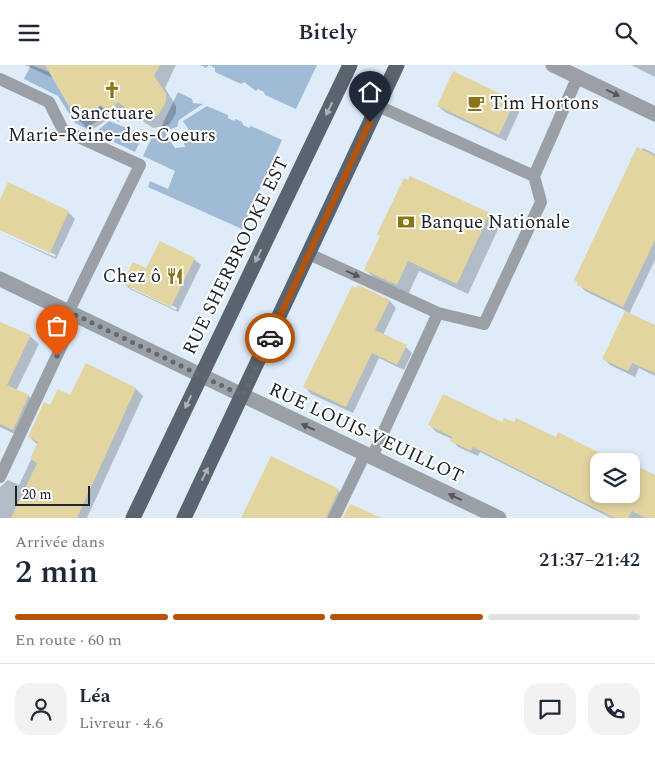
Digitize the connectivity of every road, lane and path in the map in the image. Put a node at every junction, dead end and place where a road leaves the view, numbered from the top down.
1 (350, 65) edge
2 (397, 65) edge
3 (555, 65) edge
4 (578, 77) junction
5 (0, 79) edge
6 (378, 105) junction
7 (655, 114) edge
8 (534, 175) junction
9 (309, 254) junction
10 (0, 279) edge
11 (73, 313) junction
12 (438, 313) junction
13 (201, 376) junction
14 (243, 396) junction
15 (368, 456) junction
16 (0, 477) edge
17 (134, 518) edge
18 (184, 518) edge
19 (334, 518) edge
20 (499, 518) edge

1 -> 13 main road, RUE SHERBROOKE EST
2 - 6 main road
3 - 4 street
4 -> 7 street
4 - 8 lane
5 - 11 lane
6 - 8 lane
6 - 9 main road
8 - 12 lane
9 -> 12 lane
9 - 14 main road
10 - 11 street, RUE LOUIS-VEUILLOT
11 - 13 street, RUE LOUIS-VEUILLOT
11 - 16 lane
12 - 15 lane
13 - 14 street, RUE LOUIS-VEUILLOT
13 -> 17 main road, RUE SHERBROOKE EST
15 -> 14 street, RUE LOUIS-VEUILLOT
18 -> 14 main road
15 - 19 lane
20 -> 15 street, RUE LOUIS-VEUILLOT

